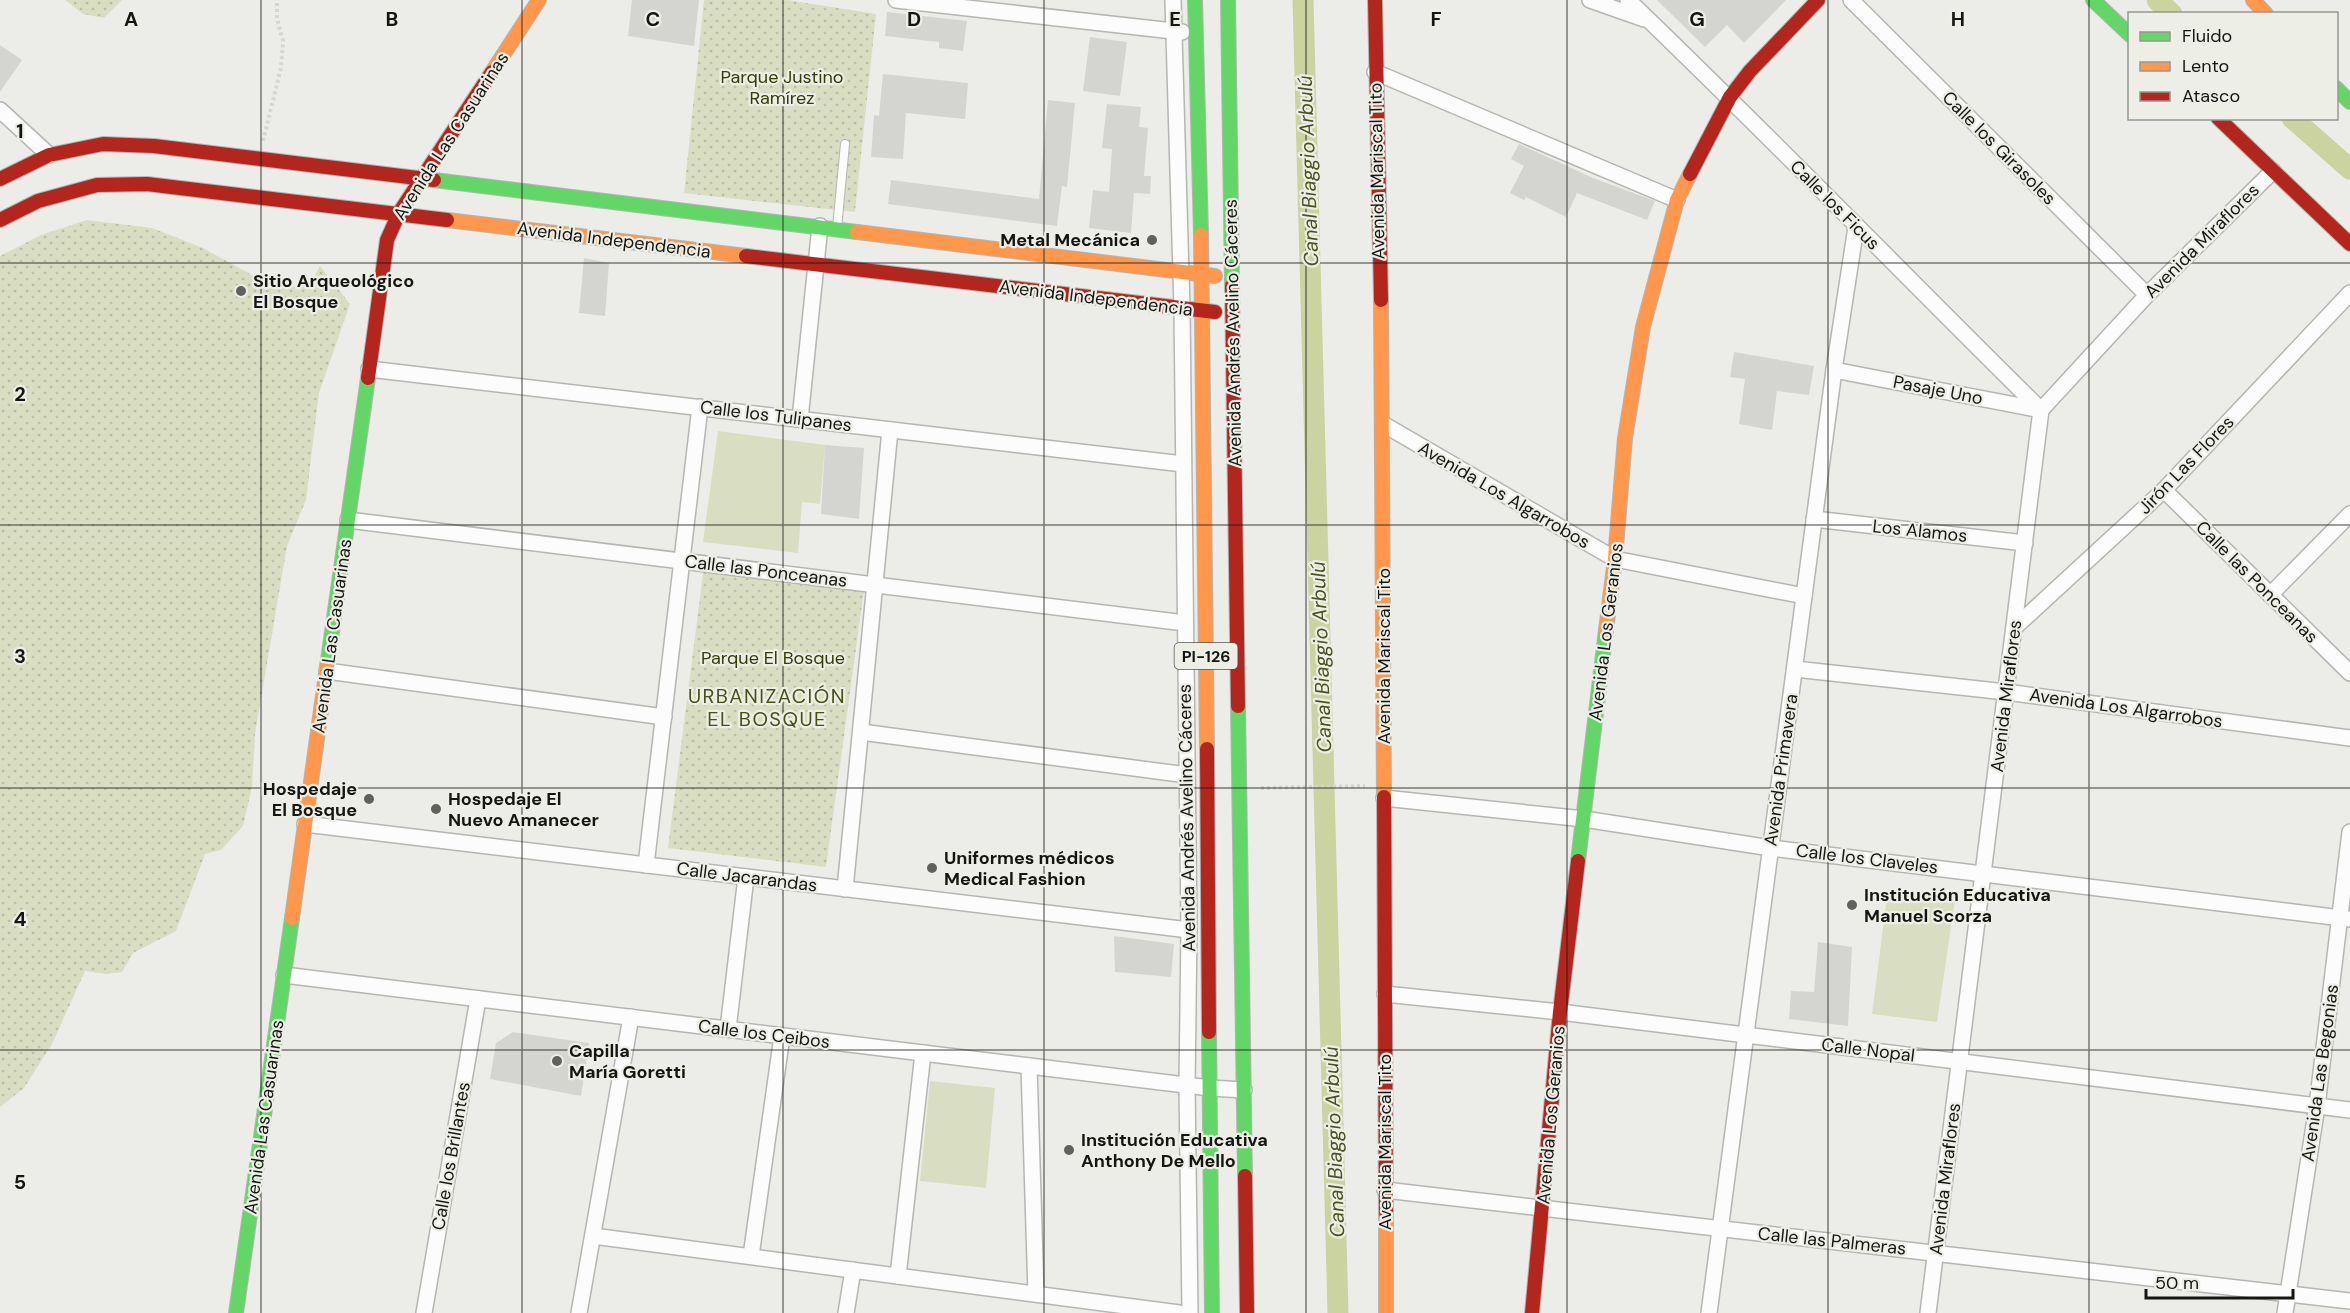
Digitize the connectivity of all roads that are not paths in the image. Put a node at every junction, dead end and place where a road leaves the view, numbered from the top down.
1 (539, 0) edge
2 (896, 0) edge
3 (1173, 0) edge
4 (1195, 0) edge
5 (1228, 0) edge
6 (1375, 0) edge
7 (1590, 0) edge
8 (1628, 0) edge
9 (1818, 0) edge
10 (1851, 0) edge
11 (2093, 0) edge
12 (2253, 0) edge
13 (2264, 12) edge
14 (1650, 21) junction
15 (1173, 31) junction
16 (1196, 33) junction
17 (2128, 33) edge
18 (1375, 72) junction
19 (1730, 97) junction
20 (0, 110) edge
21 (2220, 120) edge
22 (845, 144) dead end
23 (49, 155) junction
24 (2273, 171) junction
25 (0, 179) edge
26 (423, 179) junction
27 (1677, 200) junction
28 (399, 213) junction
29 (0, 220) edge
30 (820, 226) junction
31 (1856, 227) junction
32 (837, 228) junction
33 (2350, 244) edge
34 (816, 265) junction
35 (1181, 271) junction
36 (1202, 274) junction
37 (1232, 278) junction
38 (2350, 293) edge
39 (2147, 295) junction
40 (1182, 309) junction
41 (1203, 311) junction
42 (1233, 314) junction
43 (369, 369) junction
44 (1834, 370) junction
45 (700, 407) junction
46 (2042, 410) junction
47 (800, 419) junction
48 (1383, 424) junction
49 (890, 430) junction
50 (1183, 464) junction
51 (2164, 490) junction
52 (2350, 514) edge
53 (1814, 519) junction
54 (348, 520) junction
55 (2025, 543) junction
56 (1616, 559) junction
57 (682, 561) junction
58 (875, 585) junction
59 (2270, 595) junction
60 (1804, 596) junction
61 (1185, 623) junction
62 (2014, 628) junction
63 (1795, 669) junction
64 (327, 671) junction
65 (2350, 673) edge
66 (2006, 692) junction
67 (664, 717) junction
68 (861, 732) junction
69 (2350, 738) edge
70 (1187, 776) junction
71 (1384, 798) junction
72 (1584, 819) junction
73 (305, 824) junction
74 (2350, 832) edge
75 (1771, 848) junction
76 (646, 865) junction
77 (1983, 874) junction
78 (746, 877) junction
79 (845, 889) junction
80 (2345, 918) edge
81 (1189, 930) junction
82 (284, 975) junction
83 (1385, 994) junction
84 (478, 999) junction
85 (1560, 1012) junction
86 (631, 1017) junction
87 (728, 1029) junction
88 (782, 1036) junction
89 (1746, 1036) junction
90 (923, 1053) junction
91 (1960, 1061) junction
92 (1029, 1066) junction
93 (1186, 1085) junction
94 (1210, 1088) junction
95 (1244, 1090) junction
96 (2317, 1106) junction
97 (2350, 1110) edge
98 (1385, 1190) junction
99 (1542, 1208) junction
100 (1720, 1228) junction
101 (592, 1236) junction
102 (1936, 1252) junction
103 (751, 1256) junction
104 (853, 1270) junction
105 (898, 1276) junction
106 (1036, 1294) junction
107 (2288, 1295) junction
108 (2350, 1300) edge
109 (236, 1313) edge
110 (424, 1313) edge
111 (579, 1313) edge
112 (846, 1313) edge
113 (1179, 1313) edge
114 (1190, 1313) edge
115 (1212, 1313) edge
116 (1247, 1313) edge
117 (1386, 1313) edge
118 (1532, 1313) edge
119 (1709, 1313) edge
120 (1928, 1313) edge
121 (2285, 1313) edge

1 - 26 main road, Avenida Las Casuarinas
2 - 15 street
3 - 15 street, Avenida Andrés Avelino Cáceres
4 - 16 main road, Avenida Andrés Avelino Cáceres / PI-126
5 - 37 main road, Avenida Andrés Avelino Cáceres / PI-126
6 - 18 main road, Avenida Mariscal Tito
7 - 14 street
8 - 14 street, Calle los Ficus
9 - 19 main road, Avenida Los Geranios
10 - 39 street, Calle los Girasoles
11 - 17 main road
12 - 13 main road
14 - 19 street, Calle los Ficus
15 - 16 street
15 - 35 street, Avenida Andrés Avelino Cáceres
16 - 36 main road, Avenida Andrés Avelino Cáceres / PI-126
18 - 27 street
18 - 48 main road, Avenida Mariscal Tito
19 - 27 main road, Avenida Los Geranios
19 - 31 street, Calle los Ficus
20 - 23 street
21 - 24 main road
22 - 32 lane
23 - 25 main road, Avenida Independencia
23 - 26 main road, Avenida Independencia
24 - 33 main road
24 - 39 street, Avenida Miraflores
26 - 28 main road, Avenida Las Casuarinas
26 - 30 main road, Avenida Independencia
27 - 56 main road, Avenida Los Geranios
28 - 29 main road, Avenida Independencia
28 - 34 main road, Avenida Independencia
28 - 43 main road, Avenida Las Casuarinas
30 - 32 main road, Avenida Independencia
30 - 34 street
31 - 44 street, Avenida Primavera
31 - 46 street, Calle los Ficus
32 - 35 main road, Avenida Independencia
34 - 40 main road, Avenida Independencia
34 - 47 street
35 - 36 main road, Avenida Independencia
35 - 40 street, Avenida Andrés Avelino Cáceres
36 - 37 main road, Avenida Independencia
36 - 41 main road, Avenida Andrés Avelino Cáceres / PI-126
37 - 42 main road, Avenida Andrés Avelino Cáceres / PI-126
38 - 51 street, Jirón Las Flores
39 - 46 street, Avenida Miraflores
40 - 41 main road, Avenida Independencia
40 - 50 street, Avenida Andrés Avelino Cáceres
41 - 42 main road, Avenida Independencia
41 - 94 main road, Avenida Andrés Avelino Cáceres / PI-126
42 - 95 main road, Avenida Andrés Avelino Cáceres / PI-126
43 - 45 street, Calle los Tulipanes
43 - 54 main road, Avenida Las Casuarinas
44 - 46 street, Pasaje Uno
44 - 53 street, Avenida Primavera
45 - 47 street, Calle los Tulipanes
45 - 57 street
46 - 55 street, Avenida Miraflores
47 - 49 street, Calle los Tulipanes
48 - 56 street, Avenida Los Algarrobos
48 - 71 main road, Avenida Mariscal Tito
49 - 50 street, Calle los Tulipanes
49 - 58 street
50 - 61 street, Avenida Andrés Avelino Cáceres
51 - 59 street, Calle las Ponceanas
51 - 62 street, Jirón Las Flores
52 - 59 street
53 - 55 street, Los Alamos
53 - 60 street, Avenida Primavera
54 - 57 street, Calle las Ponceanas
54 - 64 main road, Avenida Las Casuarinas
55 - 62 street, Avenida Miraflores
56 - 60 street, Avenida Los Algarrobos
56 - 72 main road, Avenida Los Geranios
57 - 58 street, Calle las Ponceanas
57 - 67 street
58 - 61 street, Calle las Ponceanas
58 - 68 street
59 - 65 street, Calle las Ponceanas
60 - 63 street, Avenida Primavera
61 - 70 street, Avenida Andrés Avelino Cáceres
62 - 66 street, Avenida Miraflores
63 - 66 street, Avenida Los Algarrobos
63 - 75 street, Avenida Primavera
64 - 67 street
64 - 73 main road, Avenida Las Casuarinas
66 - 69 street, Avenida Los Algarrobos
66 - 77 street, Avenida Miraflores
67 - 76 street
68 - 70 street
68 - 79 street
70 - 81 street, Avenida Andrés Avelino Cáceres
71 - 72 street, Calle los Claveles
71 - 83 main road, Avenida Mariscal Tito
72 - 75 street, Calle los Claveles
72 - 85 main road, Avenida Los Geranios
73 - 76 street, Calle Jacarandas
73 - 82 main road, Avenida Las Casuarinas
74 - 80 street, Avenida Las Begonias
75 - 77 street, Calle los Claveles
75 - 89 street, Avenida Primavera
76 - 78 street, Calle Jacarandas
77 - 80 street, Calle los Claveles
77 - 91 street, Avenida Miraflores
78 - 79 street, Calle Jacarandas
78 - 87 street
79 - 81 street, Calle Jacarandas
80 - 96 street, Avenida Las Begonias
81 - 93 street, Avenida Andrés Avelino Cáceres
82 - 84 street, Calle los Ceibos
82 - 109 main road, Avenida Las Casuarinas
83 - 85 street, Calle Nopal
83 - 98 main road, Avenida Mariscal Tito
84 - 86 street, Calle los Ceibos
84 - 110 street, Calle los Brillantes
85 - 89 street, Calle Nopal
85 - 99 main road, Avenida Los Geranios
86 - 87 street, Calle los Ceibos
86 - 101 street
87 - 88 street, Calle los Ceibos
88 - 90 street, Calle los Ceibos
88 - 103 street
89 - 91 street, Calle Nopal
89 - 100 street, Avenida Primavera
90 - 92 street, Calle los Ceibos
90 - 105 street
91 - 96 street, Calle Nopal
91 - 102 street, Avenida Miraflores
92 - 93 street, Calle los Ceibos
92 - 106 street
93 - 94 street, Calle los Ceibos
93 - 114 street, Avenida Andrés Avelino Cáceres
94 - 95 street, Calle los Ceibos
94 - 115 main road, Avenida Andrés Avelino Cáceres / PI-126
95 - 116 main road, Avenida Andrés Avelino Cáceres / PI-126
96 - 97 street, Calle Nopal
96 - 107 street, Avenida Las Begonias
98 - 99 street, Calle las Palmeras
98 - 117 main road, Avenida Mariscal Tito
99 - 100 street, Calle las Palmeras
99 - 118 main road, Avenida Los Geranios
100 - 102 street, Calle las Palmeras
100 - 119 street, Avenida Primavera
101 - 103 street
101 - 111 street
102 - 107 street, Calle las Palmeras
102 - 120 street, Avenida Miraflores
103 - 104 street
104 - 105 street
104 - 112 street
105 - 106 street
106 - 113 street
107 - 108 street, Calle las Palmeras
107 - 121 street, Avenida Las Begonias

